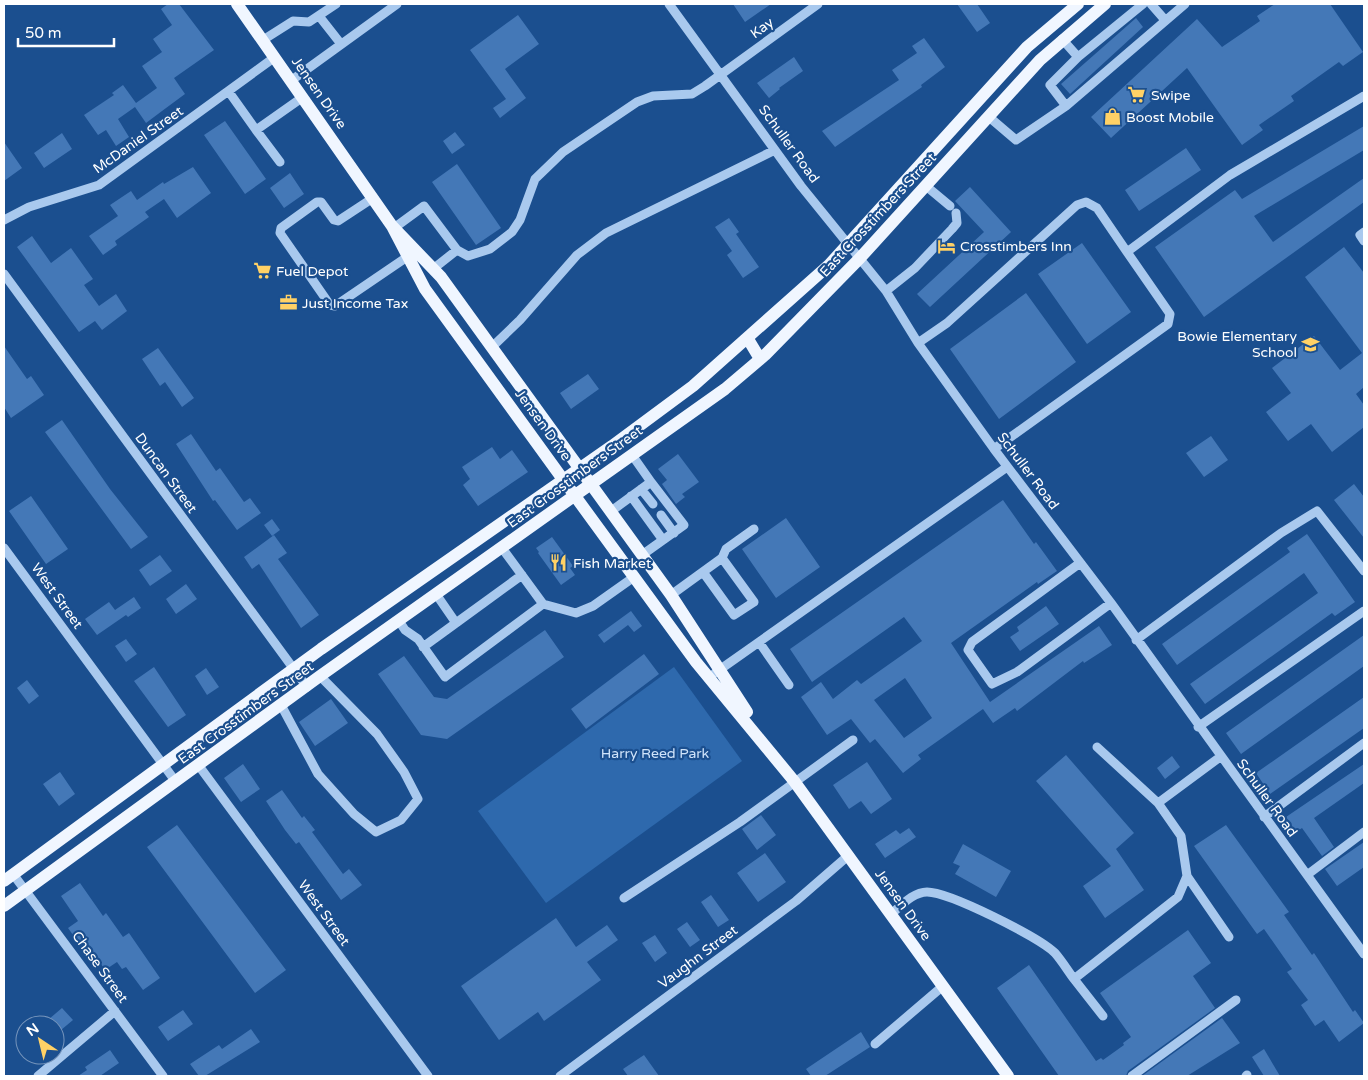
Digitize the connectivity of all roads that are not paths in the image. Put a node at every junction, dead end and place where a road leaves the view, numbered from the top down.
1 (237, 4) edge
2 (336, 4) edge
3 (397, 4) edge
4 (669, 4) edge
5 (818, 4) edge
6 (1078, 4) edge
7 (1105, 4) edge
8 (1143, 4) edge
9 (1151, 4) edge
10 (1185, 4) edge
11 (319, 16) junction
12 (1165, 20) junction
13 (1062, 39) junction
14 (263, 40) junction
15 (341, 44) junction
16 (275, 57) junction
17 (1078, 57) junction
18 (721, 74) junction
19 (292, 80) junction
20 (230, 92) junction
21 (1364, 96) edge
22 (303, 97) junction
23 (973, 105) junction
24 (1066, 106) junction
25 (989, 117) junction
26 (256, 130) junction
27 (775, 150) junction
28 (280, 162) dead end
29 (926, 186) junction
30 (373, 198) junction
31 (4, 220) edge
32 (393, 227) junction
33 (1364, 232) edge
34 (1364, 241) edge
35 (848, 244) junction
36 (457, 250) junction
37 (1127, 252) junction
38 (408, 257) junction
39 (860, 258) junction
40 (433, 269) junction
41 (4, 274) edge
42 (886, 291) junction
43 (460, 303) junction
44 (444, 314) junction
45 (748, 339) junction
46 (918, 343) junction
47 (492, 347) junction
48 (760, 359) junction
49 (994, 449) junction
50 (632, 455) junction
51 (1007, 467) junction
52 (579, 468) junction
53 (563, 478) junction
54 (651, 482) junction
55 (591, 484) junction
56 (641, 489) junction
57 (575, 496) junction
58 (631, 496) junction
59 (653, 504) dead end
60 (610, 512) junction
61 (661, 515) dead end
62 (754, 529) dead end
63 (674, 532) junction
64 (663, 540) junction
65 (502, 548) junction
66 (5, 552) edge
67 (642, 555) junction
68 (722, 558) junction
69 (1080, 563) junction
70 (1364, 571) edge
71 (703, 572) junction
72 (522, 575) junction
73 (634, 577) junction
74 (436, 594) junction
75 (671, 595) junction
76 (386, 603) junction
77 (1111, 603) junction
78 (543, 604) junction
79 (1364, 611) edge
80 (398, 621) junction
81 (456, 623) junction
82 (1136, 640) junction
83 (759, 642) junction
84 (423, 647) junction
85 (294, 670) junction
86 (720, 670) junction
87 (320, 676) junction
88 (709, 677) junction
89 (789, 685) dead end
90 (307, 687) junction
91 (281, 706) junction
92 (1198, 727) junction
93 (853, 740) dead end
94 (1364, 743) edge
95 (1097, 747) dead end
96 (772, 752) junction
97 (1220, 757) junction
98 (163, 765) junction
99 (199, 766) junction
100 (794, 781) junction
101 (176, 782) junction
102 (1158, 803) junction
103 (1264, 817) junction
104 (1364, 832) edge
105 (849, 855) junction
106 (1306, 875) junction
107 (1187, 876) junction
108 (9, 878) edge
109 (26, 890) junction
110 (624, 898) dead end
111 (4, 906) edge
112 (891, 914) junction
113 (1230, 937) dead end
114 (1364, 954) edge
115 (1074, 979) junction
116 (943, 986) junction
117 (1236, 1000) dead end
118 (115, 1011) junction
119 (1103, 1016) dead end
120 (875, 1044) dead end
121 (38, 1076) edge
122 (163, 1076) edge
123 (428, 1076) edge
124 (560, 1076) edge
125 (1008, 1076) edge
126 (1132, 1076) edge

1 - 14 main road, Jensen Drive
2 - 11 street
3 - 15 street
4 - 18 street, Schuller Road
5 - 18 street, Kay
6 - 23 main road, East Crosstimbers Street
7 - 13 main road, East Crosstimbers Street
8 - 17 street
9 - 12 street
10 - 12 street
11 - 14 street
11 - 15 street
12 - 24 street
13 - 17 street
13 - 25 main road, East Crosstimbers Street
14 - 16 main road, Jensen Drive
15 - 19 street
16 - 19 main road, Jensen Drive
16 - 20 street, McDaniel Street
17 - 24 street
18 - 27 street, Schuller Road
18 - 36 street, Kay
19 - 22 main road, Jensen Drive
20 - 26 street
20 - 31 street, McDaniel Street
21 - 37 street
22 - 26 street
22 - 30 main road, Jensen Drive
23 - 25 main road
23 - 35 main road, East Crosstimbers Street
24 - 25 street
25 - 29 main road, East Crosstimbers Street
26 - 28 street
27 - 35 street, Schuller Road
27 - 47 street
29 - 39 main road, East Crosstimbers Street
29 - 42 street
30 - 32 main road, Jensen Drive
30 - 38 street
32 - 36 street
32 - 38 main road, Jensen Drive
32 - 40 main road, Jensen Drive
33 - 34 street
35 - 39 street, Schuller Road
35 - 45 main road, East Crosstimbers Street
36 - 40 street
37 - 46 street
37 - 49 street
38 - 44 main road, Jensen Drive
39 - 42 street, Schuller Road
39 - 48 main road, East Crosstimbers Street
40 - 43 main road, Jensen Drive
41 - 85 street, Duncan Street
42 - 46 street, Schuller Road
43 - 44 main road
43 - 47 main road, Jensen Drive
44 - 53 main road, Jensen Drive
45 - 48 main road
45 - 52 main road, East Crosstimbers Street
46 - 49 street, Schuller Road
47 - 52 main road, Jensen Drive
48 - 50 main road, East Crosstimbers Street
49 - 51 street, Schuller Road
50 - 54 street
50 - 55 main road, East Crosstimbers Street
51 - 69 street, Schuller Road
51 - 83 street
52 - 53 main road, East Crosstimbers Street
52 - 55 main road, Jensen Drive
53 - 57 main road, Jensen Drive
53 - 76 main road, East Crosstimbers Street
54 - 56 street
54 - 63 street
55 - 57 main road, East Crosstimbers Street
55 - 60 main road, Jensen Drive
56 - 58 street
56 - 59 street
57 - 65 main road, East Crosstimbers Street
57 - 73 main road, Jensen Drive
58 - 60 street
58 - 64 street
60 - 67 main road, Jensen Drive
61 - 63 street
62 - 68 street
63 - 64 street
64 - 67 street
65 - 72 street
65 - 74 main road, East Crosstimbers Street
66 - 98 street, West Street
67 - 75 main road, Jensen Drive
68 - 71 street
68 - 71 street
69 - 77 street, Schuller Road
69 - 77 street
70 - 82 street
71 - 75 street
72 - 78 street
72 - 81 street
73 - 78 street
73 - 88 main road, Jensen Drive
74 - 80 main road, East Crosstimbers Street
74 - 81 street
75 - 86 main road, Jensen Drive
76 - 80 main road
76 - 85 main road, East Crosstimbers Street
77 - 82 street, Schuller Road
78 - 84 street
79 - 92 street
80 - 84 street
80 - 87 main road, East Crosstimbers Street
81 - 84 street
82 - 92 street, Schuller Road
83 - 86 street
83 - 89 street
85 - 90 street, Duncan Street
85 - 98 main road, East Crosstimbers Street
86 - 88 street
86 - 96 main road, Jensen Drive
87 - 90 main road, East Crosstimbers Street
87 - 91 street
88 - 96 main road, Jensen Drive
90 - 91 main road, East Crosstimbers Street
91 - 99 main road, East Crosstimbers Street
92 - 97 street, Schuller Road
93 - 100 street
94 - 103 street
95 - 102 street
96 - 100 main road, Jensen Drive
97 - 102 street
97 - 103 street, Schuller Road
98 - 101 street, West Street
98 - 108 main road, East Crosstimbers Street
99 - 101 main road, East Crosstimbers Street
99 - 123 street, West Street
100 - 105 main road, Jensen Drive
100 - 110 street
101 - 109 main road, East Crosstimbers Street
102 - 107 street
103 - 106 street, Schuller Road
104 - 106 street
105 - 112 main road, Jensen Drive
105 - 124 street, Vaughn Street
106 - 114 street, Schuller Road
107 - 113 street
107 - 115 street
108 - 109 street, Chase Street
109 - 111 main road, East Crosstimbers Street
109 - 118 street, Chase Street
112 - 115 street
112 - 116 main road, Jensen Drive
115 - 119 street
116 - 120 street
116 - 125 main road, Jensen Drive
117 - 126 street
118 - 121 street
118 - 122 street, Chase Street

